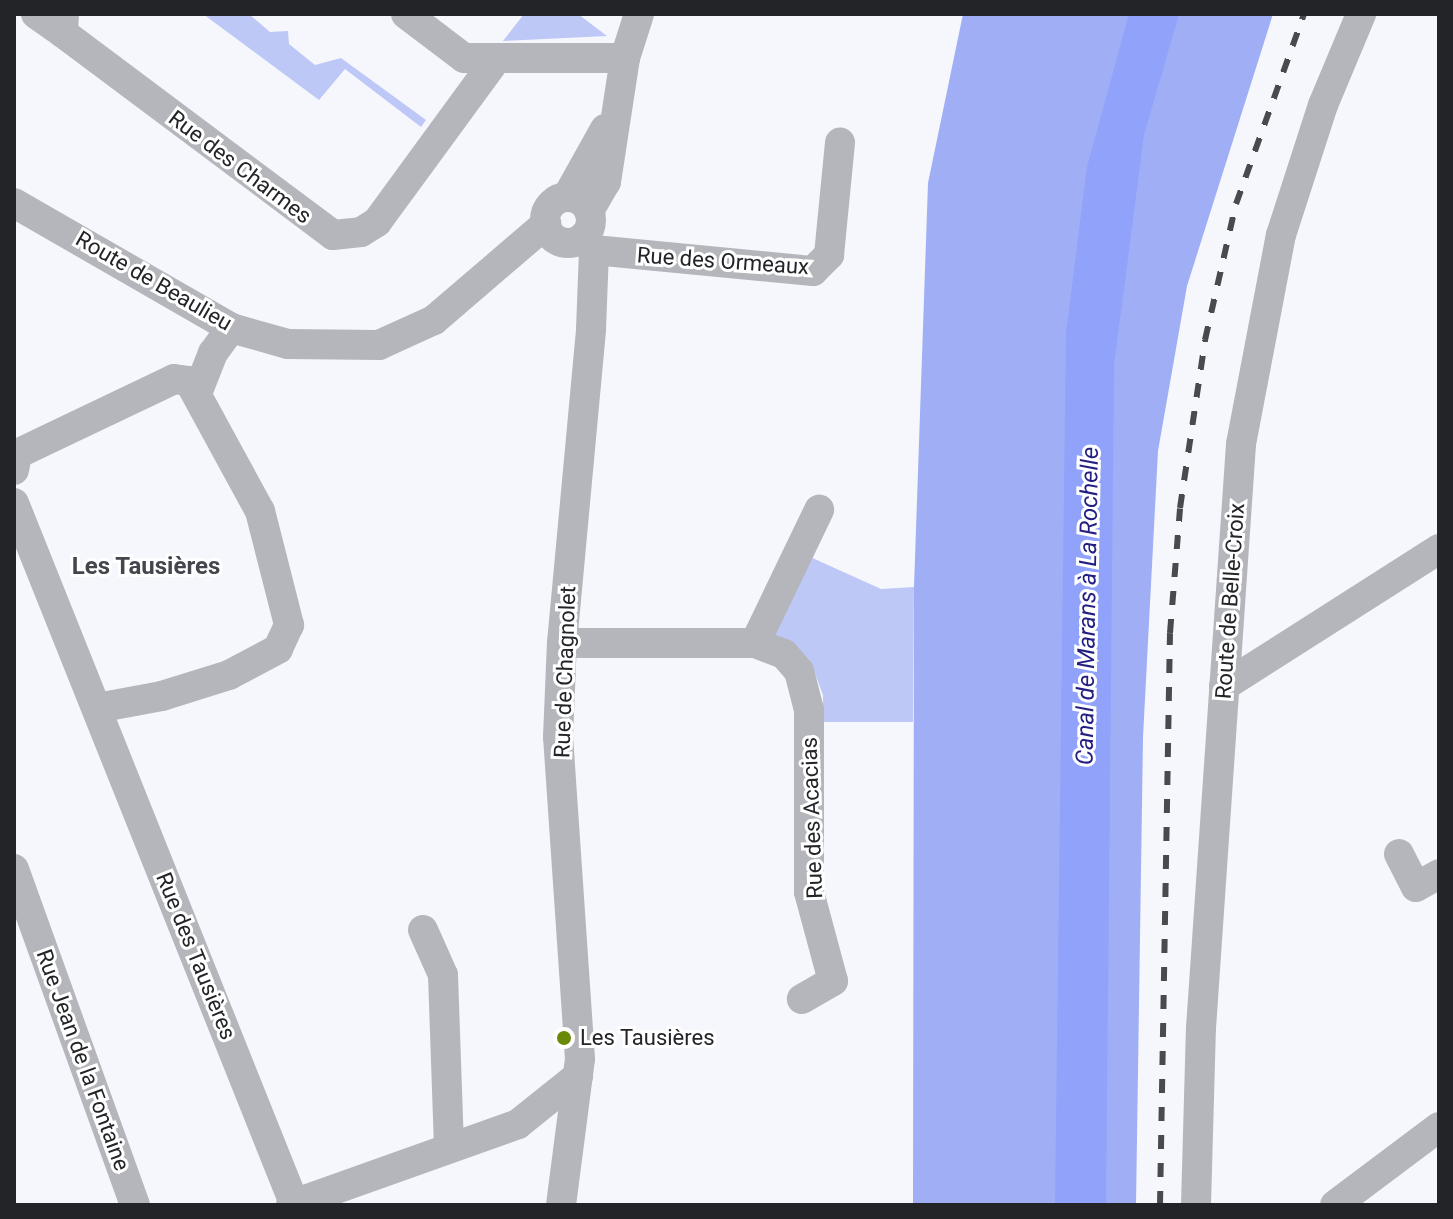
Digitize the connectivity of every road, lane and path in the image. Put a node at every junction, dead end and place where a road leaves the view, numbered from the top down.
1 (35, 14) edge
2 (406, 14) edge
3 (639, 14) edge
4 (1361, 14) edge
5 (64, 24) edge
6 (14, 26) edge
7 (497, 58) junction
8 (625, 58) junction
9 (840, 143) dead end
10 (14, 203) edge
11 (546, 224) joint
12 (583, 224) junction
13 (231, 328) junction
14 (186, 385) junction
15 (14, 470) edge
16 (14, 503) edge
17 (819, 510) dead end
18 (1439, 549) edge
19 (562, 643) junction
20 (755, 643) junction
21 (1224, 686) junction
22 (97, 708) junction
23 (1399, 854) dead end
24 (14, 869) edge
25 (1439, 874) edge
26 (423, 930) dead end
27 (802, 999) dead end
28 (578, 1076) junction
29 (518, 1124) junction
30 (1439, 1127) edge
31 (571, 1134) junction
32 (449, 1148) junction
33 (292, 1204) edge
34 (135, 1205) edge
35 (561, 1205) edge
36 (1196, 1205) edge
37 (1335, 1205) edge

1 - 5 street, Rue des Charmes
1 - 6 street, Rue des Charmes
2 - 7 street
3 - 8 street, Rue de Chagnolet
4 - 21 street, Route de Belle-Croix
5 - 7 street, Rue des Charmes
7 - 8 street
8 - 12 street, Rue de Chagnolet
9 - 12 street, Rue des Ormeaux
10 - 13 street, Route de Beaulieu
11 - 12 street, Rue de Chagnolet
11 - 13 street, Route de Beaulieu
12 - 19 street, Rue de Chagnolet
13 - 14 street
14 - 15 street
14 - 22 street
16 - 22 street, Rue des Tausières
17 - 20 street
18 - 21 street
19 - 20 street, Rue des Acacias
19 - 28 street, Rue de Chagnolet
20 - 27 street, Rue des Acacias
21 - 36 street, Route de Belle-Croix
22 - 33 street, Rue des Tausières
23 - 25 street
24 - 34 street, Rue Jean de la Fontaine
26 - 32 street
28 - 29 street
28 - 31 street, Rue de Chagnolet
29 - 31 street
29 - 32 street, Rue des Tausières
30 - 37 street
31 - 35 street, Rue de Chagnolet
32 - 33 street, Rue des Tausières

